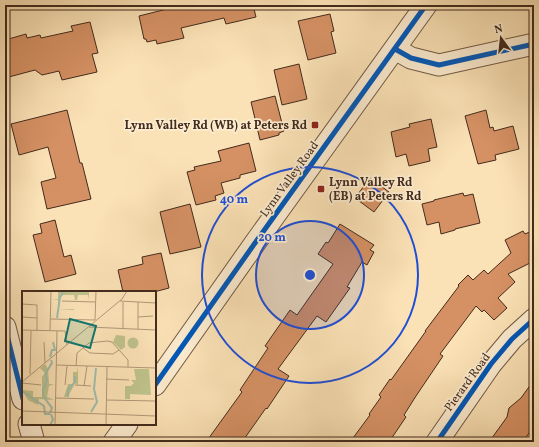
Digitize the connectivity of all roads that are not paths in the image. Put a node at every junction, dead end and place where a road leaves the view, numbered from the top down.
1 (426, 5) edge
2 (534, 44) edge
3 (395, 49) junction
4 (534, 320) edge
5 (5, 327) edge
6 (156, 384) edge
7 (22, 395) edge
8 (29, 425) edge
9 (126, 425) edge
10 (34, 442) edge
11 (114, 442) edge
12 (437, 442) edge

1 - 3 street, Lynn Valley Road
2 - 3 street
3 - 6 street, Lynn Valley Road
4 - 12 street, Pierard Road
5 - 7 street
8 - 10 street
9 - 11 street

